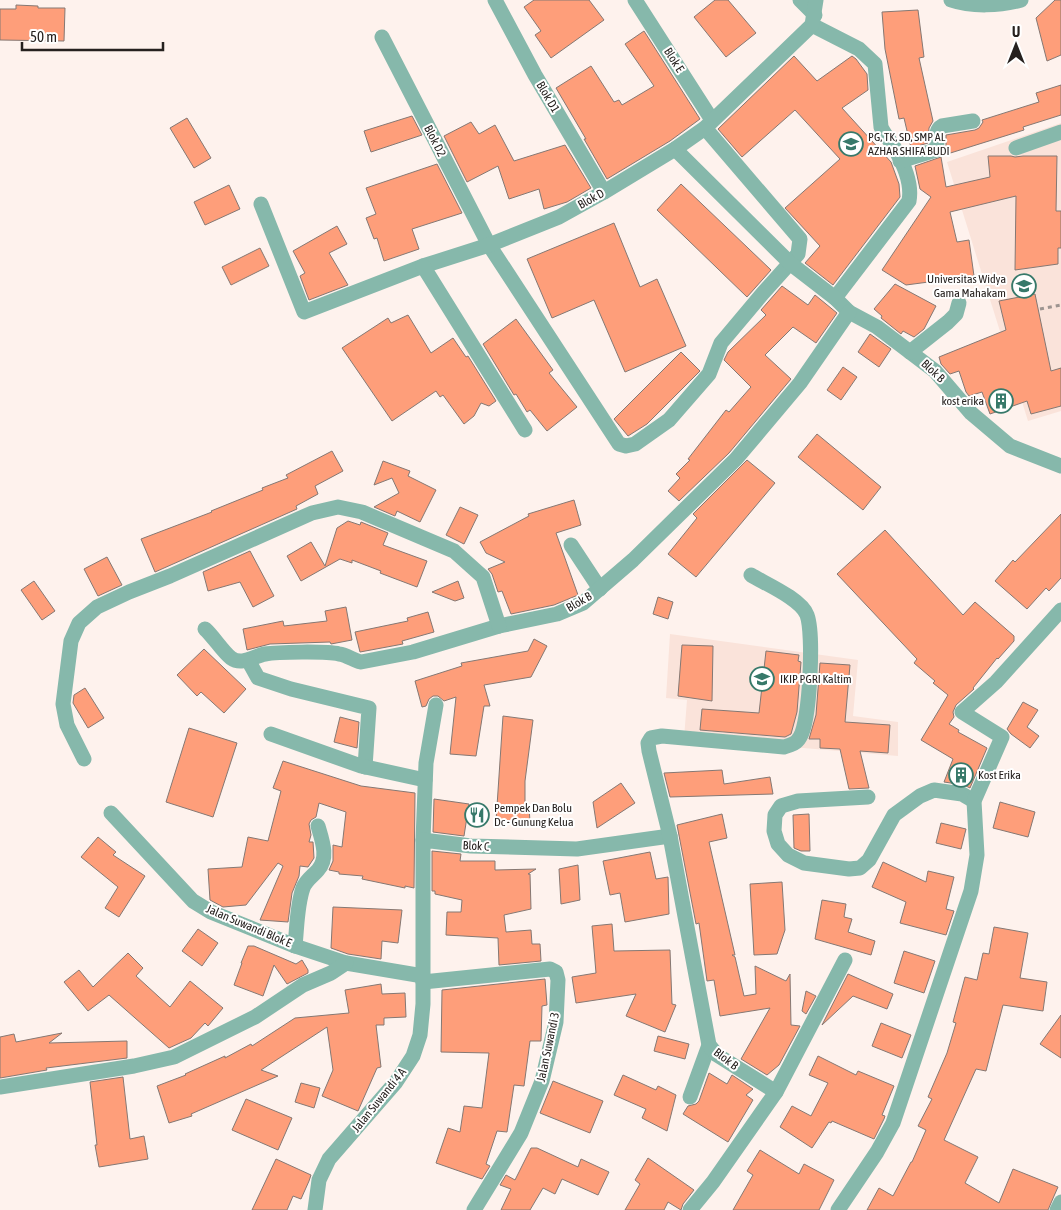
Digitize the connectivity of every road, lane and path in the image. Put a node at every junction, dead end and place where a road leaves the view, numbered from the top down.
1 (495, 0) edge
2 (635, 0) edge
3 (800, 0) edge
4 (951, 0) edge
5 (1021, 0) edge
6 (814, 13) edge
7 (382, 37) dead end
8 (973, 120) dead end
9 (709, 124) junction
10 (1061, 132) edge
11 (1016, 148) dead end
12 (675, 149) junction
13 (900, 161) junction
14 (604, 192) junction
15 (261, 204) dead end
16 (489, 244) junction
17 (791, 264) junction
18 (424, 266) junction
19 (835, 298) junction
20 (959, 303) dead end
21 (1061, 305) edge
22 (1040, 309) dead end
23 (849, 312) junction
24 (910, 352) junction
25 (525, 430) dead end
26 (1061, 466) edge
27 (571, 545) dead end
28 (751, 576) dead end
29 (600, 589) junction
30 (1061, 610) edge
31 (499, 626) junction
32 (205, 629) dead end
33 (248, 660) junction
34 (436, 705) dead end
35 (271, 734) dead end
36 (84, 759) dead end
37 (365, 767) junction
38 (425, 780) junction
39 (868, 798) dead end
40 (974, 801) junction
41 (111, 813) dead end
42 (318, 826) dead end
43 (670, 836) junction
44 (422, 840) junction
45 (296, 946) junction
46 (845, 960) dead end
47 (346, 962) junction
48 (422, 979) junction
49 (709, 1045) junction
50 (0, 1088) edge
51 (776, 1092) junction
52 (690, 1098) dead end
53 (1061, 1202) edge
54 (315, 1210) edge
55 (474, 1210) edge
56 (690, 1210) edge
57 (838, 1210) edge
58 (1057, 1210) edge

1 - 14 street, Blok D1
2 - 9 street, Blok E
3 - 6 street
4 - 5 street
6 - 9 street, Blok D
6 - 13 street
7 - 16 street, Blok D2
8 - 13 street
9 - 12 street, Blok D
9 - 17 street, Blok E
10 - 11 street
12 - 14 street, Blok D
12 - 17 street, Blok B
13 - 19 street
14 - 16 street, Blok D
15 - 18 street, Blok D
16 - 17 street, Blok D2
16 - 18 street, Blok D
17 - 19 street, Blok B
18 - 25 street
19 - 23 street, Blok B
20 - 24 street
21 - 22 path
23 - 24 street, Blok B
23 - 29 street, Blok B
24 - 26 street, Blok B
27 - 29 street
28 - 43 street, Blok B
29 - 31 street, Blok B
30 - 40 street
31 - 33 street, Blok B
31 - 36 street
32 - 33 street
33 - 37 street
34 - 38 street
35 - 37 street
37 - 38 street
38 - 44 street
39 - 40 street
40 - 57 street
41 - 45 street, Jalan Suwandi Blok E
42 - 45 street
43 - 44 street, Blok C
43 - 49 street, Blok B
44 - 48 street
45 - 47 street, Jalan Suwandi Blok E
46 - 51 street
47 - 48 street, Jalan Suwandi Blok E
47 - 50 street
48 - 54 street, Jalan Suwandi 4 A
48 - 55 street, Jalan Suwandi 3
49 - 51 street, Blok B
49 - 52 street
51 - 56 street
53 - 58 street

